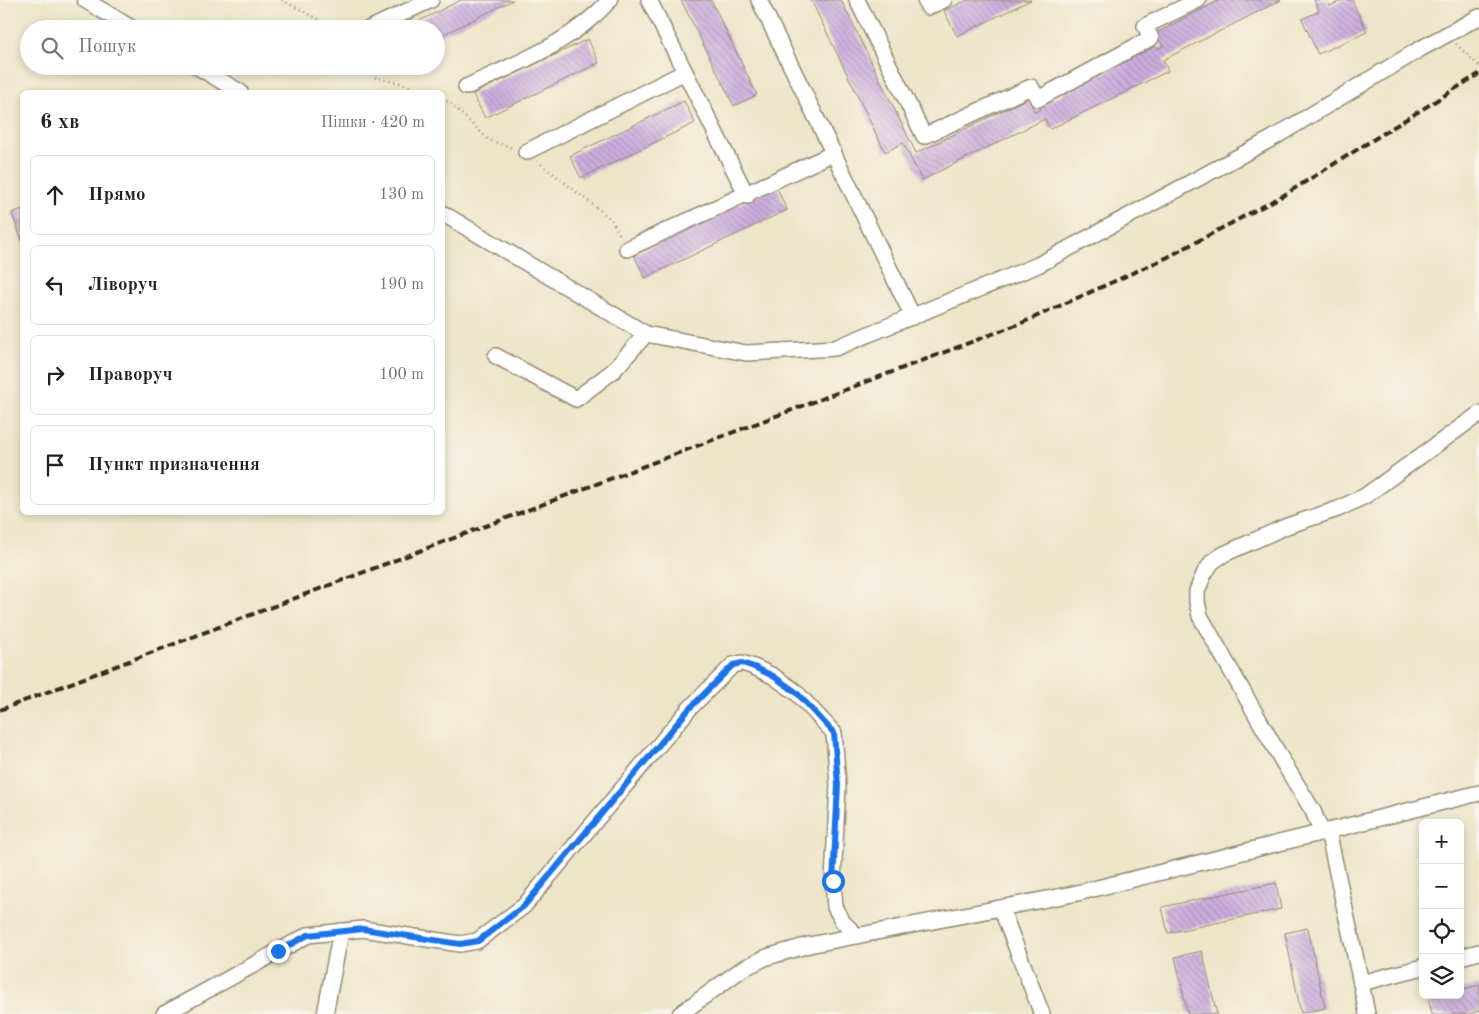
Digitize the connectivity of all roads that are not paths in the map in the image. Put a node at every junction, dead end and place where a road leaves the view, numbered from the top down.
1 (85, 0) edge
2 (431, 0) edge
3 (610, 0) edge
4 (649, 0) edge
5 (759, 0) edge
6 (857, 0) edge
7 (925, 0) edge
8 (944, 0) edge
9 (1198, 0) edge
10 (1479, 17) edge
11 (118, 20) edge
12 (388, 20) edge
13 (685, 72) junction
14 (211, 75) edge
15 (466, 87) dead end
16 (237, 90) edge
17 (526, 152) road end
18 (834, 153) junction
19 (747, 196) junction
20 (445, 215) edge
21 (628, 249) road end
22 (913, 317) junction
23 (646, 334) junction
24 (496, 356) dead end
25 (1479, 414) edge
26 (1479, 793) edge
27 (1325, 832) junction
28 (1001, 908) junction
29 (341, 931) junction
30 (857, 936) junction
31 (1479, 952) edge
32 (1464, 956) edge
33 (1419, 968) edge
34 (1361, 984) junction
35 (164, 1014) edge
36 (326, 1014) edge
37 (680, 1014) edge
38 (1042, 1014) edge
39 (1367, 1014) edge

1 - 11 street
2 - 12 street
3 - 15 street
4 - 13 street
5 - 18 street
6 - 9 street
7 - 8 street
10 - 22 street
13 - 17 street
13 - 19 street
14 - 16 street
18 - 19 street
18 - 22 street
19 - 21 street
20 - 23 street
22 - 23 street
23 - 24 street
25 - 27 street
26 - 27 street
27 - 28 street
27 - 34 street
28 - 30 street
28 - 38 street
29 - 30 street
29 - 35 street
29 - 36 street
30 - 37 street
31 - 32 street
33 - 34 street
34 - 39 street

